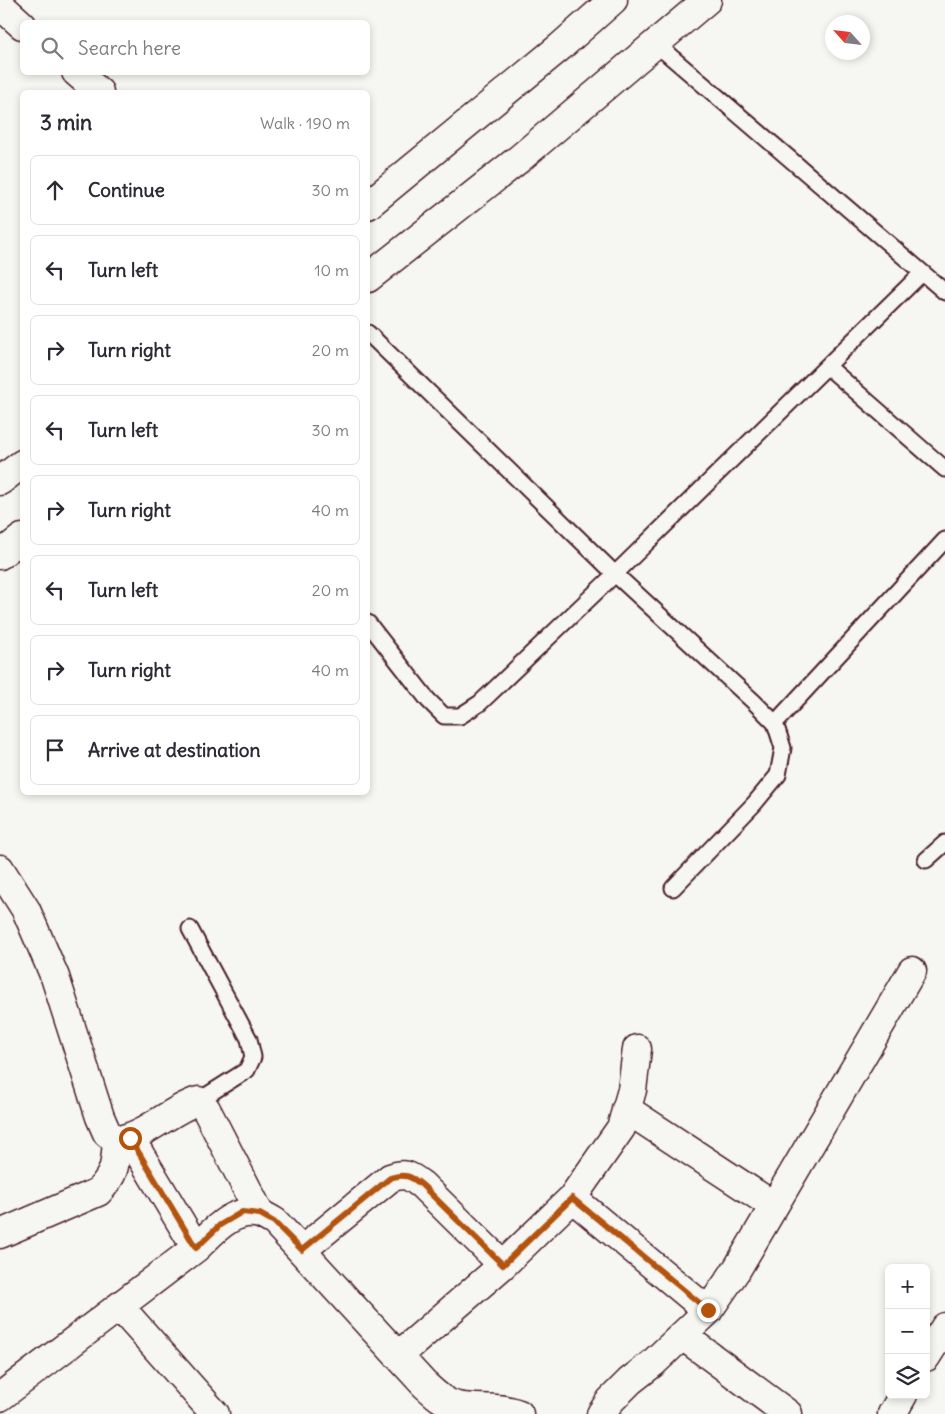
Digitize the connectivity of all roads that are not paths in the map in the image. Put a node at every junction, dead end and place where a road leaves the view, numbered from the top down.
1 (613, 0) edge
2 (707, 0) edge
3 (0, 5) edge
4 (20, 23) edge
5 (656, 44) junction
6 (79, 75) edge
7 (97, 90) edge
8 (370, 202) edge
9 (922, 273) junction
10 (370, 276) edge
11 (943, 286) edge
12 (370, 335) edge
13 (827, 366) junction
14 (20, 466) edge
15 (945, 469) edge
16 (0, 481) edge
17 (20, 540) edge
18 (945, 540) edge
19 (0, 555) edge
20 (615, 574) junction
21 (370, 626) edge
22 (775, 723) junction
23 (945, 843) edge
24 (926, 860) dead end
25 (0, 869) edge
26 (673, 888) dead end
27 (190, 929) dead end
28 (912, 971) dead end
29 (637, 1049) dead end
30 (198, 1101) junction
31 (626, 1109) junction
32 (123, 1139) junction
33 (572, 1198) junction
34 (774, 1206) junction
35 (260, 1214) junction
36 (0, 1234) edge
37 (196, 1248) junction
38 (302, 1250) junction
39 (503, 1265) junction
40 (120, 1307) junction
41 (708, 1310) junction
42 (945, 1327) edge
43 (682, 1336) junction
44 (928, 1354) edge
45 (398, 1356) junction
46 (0, 1397) edge
47 (901, 1399) edge
48 (432, 1406) edge
49 (215, 1414) edge
50 (520, 1414) edge
51 (601, 1414) edge
52 (788, 1414) edge
53 (892, 1414) edge

1 - 8 main road
2 - 5 main road
3 - 4 main road
5 - 9 lane
5 - 10 main road
6 - 7 main road
9 - 11 lane
9 - 13 lane
12 - 20 lane
13 - 15 lane
13 - 20 lane
14 - 16 main road
17 - 19 main road
18 - 22 lane
20 - 21 lane
20 - 22 lane
22 - 26 lane
23 - 24 lane
25 - 32 main road
27 - 30 lane
28 - 34 main road
29 - 31 main road
30 - 32 main road
30 - 35 main road
31 - 33 main road
31 - 34 main road
32 - 36 main road
32 - 37 main road
33 - 39 main road
33 - 41 main road
34 - 41 main road
35 - 37 main road
35 - 38 main road
37 - 40 main road
38 - 39 main road
38 - 45 main road
39 - 45 main road
40 - 46 main road
40 - 49 main road
41 - 43 main road
42 - 44 main road
43 - 51 main road
43 - 52 main road
45 - 48 main road
47 - 53 main road
48 - 50 main road

